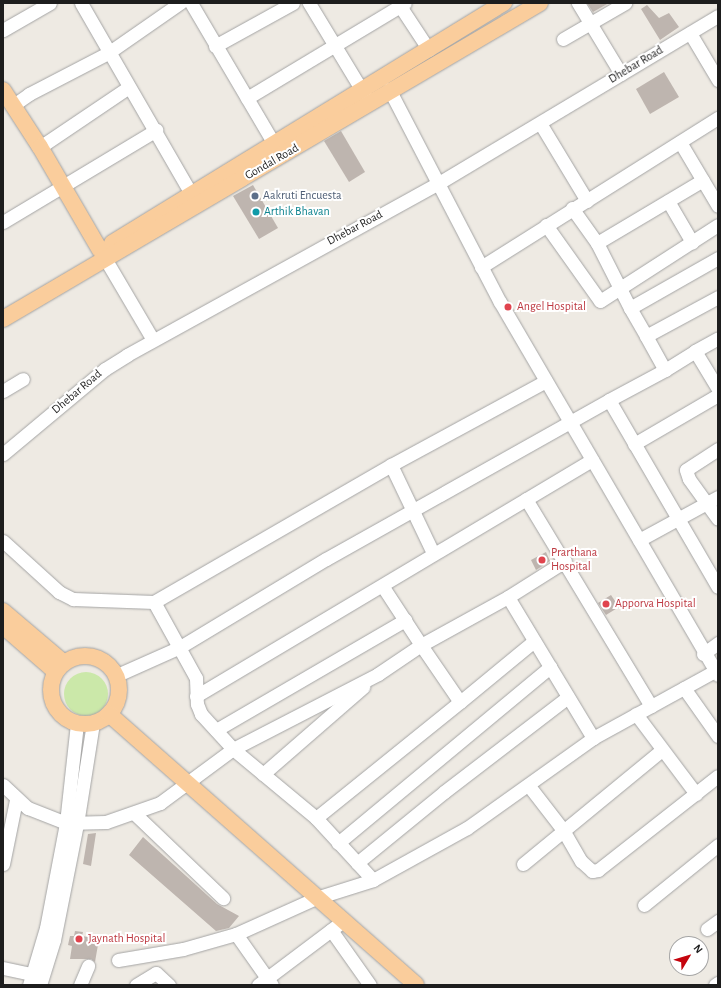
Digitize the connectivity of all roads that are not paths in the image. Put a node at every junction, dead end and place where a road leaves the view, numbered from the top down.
1 (50, 3) edge
2 (81, 3) edge
3 (180, 3) edge
4 (191, 3) edge
5 (293, 3) edge
6 (309, 3) edge
7 (504, 3) edge
8 (540, 3) edge
9 (578, 3) edge
10 (626, 3) edge
11 (401, 4) edge
12 (718, 16) edge
13 (590, 23) junction
14 (3, 30) edge
15 (690, 33) junction
16 (563, 39) dead end
17 (334, 43) junction
18 (215, 46) junction
19 (429, 50) junction
20 (108, 53) junction
21 (621, 74) junction
22 (718, 80) edge
23 (129, 87) junction
24 (389, 89) junction
25 (3, 90) edge
26 (365, 96) junction
27 (247, 98) junction
28 (12, 106) junction
29 (718, 118) edge
30 (540, 123) junction
31 (156, 130) junction
32 (680, 142) junction
33 (274, 144) junction
34 (40, 147) junction
35 (709, 182) edge
36 (437, 184) junction
37 (62, 188) junction
38 (195, 200) junction
39 (587, 201) junction
40 (668, 201) junction
41 (718, 206) edge
42 (572, 208) junction
43 (3, 222) edge
44 (546, 225) junction
45 (718, 225) edge
46 (692, 242) junction
47 (597, 243) junction
48 (103, 255) junction
49 (718, 258) edge
50 (481, 267) junction
51 (619, 287) junction
52 (718, 297) edge
53 (630, 308) junction
54 (3, 309) edge
55 (3, 319) edge
56 (646, 336) junction
57 (718, 338) edge
58 (153, 340) junction
59 (695, 351) junction
60 (665, 370) junction
61 (714, 370) edge
62 (23, 379) dead end
63 (546, 380) junction
64 (718, 389) edge
65 (3, 391) edge
66 (718, 395) edge
67 (609, 400) junction
68 (569, 420) junction
69 (634, 444) junction
70 (718, 449) edge
71 (3, 454) edge
72 (592, 460) junction
73 (390, 465) junction
74 (718, 497) edge
75 (526, 499) junction
76 (707, 504) junction
77 (413, 513) junction
78 (718, 519) edge
79 (677, 520) junction
80 (639, 540) junction
81 (3, 541) edge
82 (433, 553) junction
83 (565, 561) junction
84 (383, 587) junction
85 (718, 587) edge
86 (508, 597) junction
87 (154, 602) junction
88 (3, 611) edge
89 (405, 620) junction
90 (3, 626) edge
91 (534, 641) junction
92 (718, 643) edge
93 (421, 645) junction
94 (180, 648) junction
95 (703, 654) junction
96 (550, 667) junction
97 (60, 668) junction
98 (717, 673) edge
99 (378, 674) junction
100 (115, 676) junction
101 (684, 688) junction
102 (196, 696) junction
103 (568, 697) junction
104 (460, 702) junction
105 (651, 706) junction
106 (636, 714) junction
107 (101, 719) junction
108 (77, 723) junction
109 (216, 730) junction
110 (718, 736) edge
111 (593, 738) junction
112 (233, 749) junction
113 (662, 750) junction
114 (264, 774) junction
115 (718, 776) edge
116 (3, 785) edge
117 (529, 786) junction
118 (183, 787) junction
119 (696, 794) junction
120 (16, 800) junction
121 (135, 814) junction
122 (316, 818) junction
123 (72, 824) junction
124 (563, 830) junction
125 (338, 843) junction
126 (718, 845) edge
127 (3, 864) edge
128 (357, 864) junction
129 (523, 864) dead end
130 (373, 880) junction
131 (223, 898) dead end
132 (312, 900) junction
133 (644, 905) dead end
134 (718, 921) edge
135 (336, 926) junction
136 (707, 929) dead end
137 (236, 934) junction
138 (118, 960) dead end
139 (88, 966) dead end
140 (3, 968) edge
141 (30, 980) edge
142 (265, 983) edge
143 (718, 983) edge
144 (40, 985) edge
145 (80, 985) edge
146 (136, 985) edge
147 (169, 985) edge
148 (370, 985) edge
149 (403, 985) edge
150 (416, 985) edge
151 (715, 985) edge

1 - 14 street
2 - 20 street
3 - 20 street
4 - 18 street
5 - 18 street
6 - 17 street
7 - 19 main road, Gondal Road
8 - 24 main road, Gondal Road
9 - 13 street
10 - 13 street
11 - 17 street
11 - 19 street
12 - 15 street, Dhebar Road
13 - 16 street
13 - 21 street
15 - 21 street, Dhebar Road
15 - 22 street
17 - 26 street
17 - 27 street
18 - 27 street
19 - 26 main road, Gondal Road
20 - 23 street
20 - 28 street
21 - 30 street, Dhebar Road
23 - 31 street
23 - 34 street
24 - 26 main road, Gondal Road
24 - 36 street
25 - 28 main road
26 - 33 main road, Gondal Road
26 - 38 main road, Gondal Road
27 - 33 street
28 - 34 main road
29 - 32 street
30 - 36 street, Dhebar Road
30 - 39 street
31 - 37 street
31 - 38 street
32 - 35 street
32 - 39 street
33 - 38 main road, Gondal Road
34 - 37 main road
35 - 40 street
35 - 41 street
36 - 50 street
36 - 58 street, Dhebar Road
37 - 43 street
37 - 48 main road
38 - 48 main road, Gondal Road
39 - 42 street
40 - 46 street
40 - 47 street
42 - 44 street
42 - 47 street
44 - 50 street
44 - 51 street
45 - 46 street
46 - 51 street
47 - 51 street
48 - 54 main road, Gondal Road
48 - 55 main road, Gondal Road
48 - 58 street
49 - 53 street
50 - 63 street
51 - 53 street
52 - 56 street
53 - 56 street
56 - 60 street
57 - 59 street
58 - 71 street, Dhebar Road
59 - 60 street
59 - 61 street
60 - 67 street
61 - 64 street
62 - 65 street
63 - 68 street
63 - 73 street
66 - 69 street
67 - 68 street
67 - 69 street
68 - 72 street
68 - 77 street
69 - 79 street
70 - 76 street
72 - 75 street
72 - 80 street
73 - 77 street
73 - 87 street
74 - 76 street
75 - 82 street
75 - 83 street
76 - 78 street
76 - 79 street
77 - 82 street
77 - 94 street
79 - 80 street
79 - 85 street
80 - 95 street
81 - 87 street
82 - 84 street
83 - 86 street
83 - 105 street
84 - 89 street
84 - 102 street
86 - 91 street
86 - 93 street
87 - 94 street
88 - 97 main road
89 - 93 street
89 - 109 street
90 - 97 main road
91 - 96 street
91 - 104 street
92 - 95 street
93 - 99 street
93 - 104 street
94 - 100 street
94 - 102 street
95 - 98 street
96 - 103 street
96 - 125 street
97 - 100 main road
97 - 108 main road
98 - 101 street
99 - 112 street
99 - 114 street
100 - 107 main road
101 - 105 street
101 - 110 street
102 - 109 street
103 - 111 street
103 - 128 street
104 - 122 street
105 - 106 street
106 - 111 street
106 - 113 street
107 - 108 main road
107 - 118 main road
107 - 123 street
108 - 123 street
109 - 112 street
111 - 117 street
112 - 114 street
112 - 118 street
113 - 119 street
113 - 124 street
114 - 122 street
115 - 119 street
116 - 120 street
117 - 124 street
117 - 130 street
118 - 121 street
118 - 132 main road
119 - 124 street
120 - 123 street
120 - 127 street
121 - 123 street
121 - 131 street
122 - 125 street
123 - 141 street
123 - 144 street
124 - 129 street
125 - 128 street
126 - 133 street
128 - 130 street
130 - 132 street
132 - 135 main road
132 - 137 street
134 - 136 street
135 - 142 street
135 - 148 street
135 - 149 main road
135 - 150 main road
137 - 138 street
137 - 142 street
139 - 145 street
140 - 141 street
143 - 151 street
146 - 147 street

